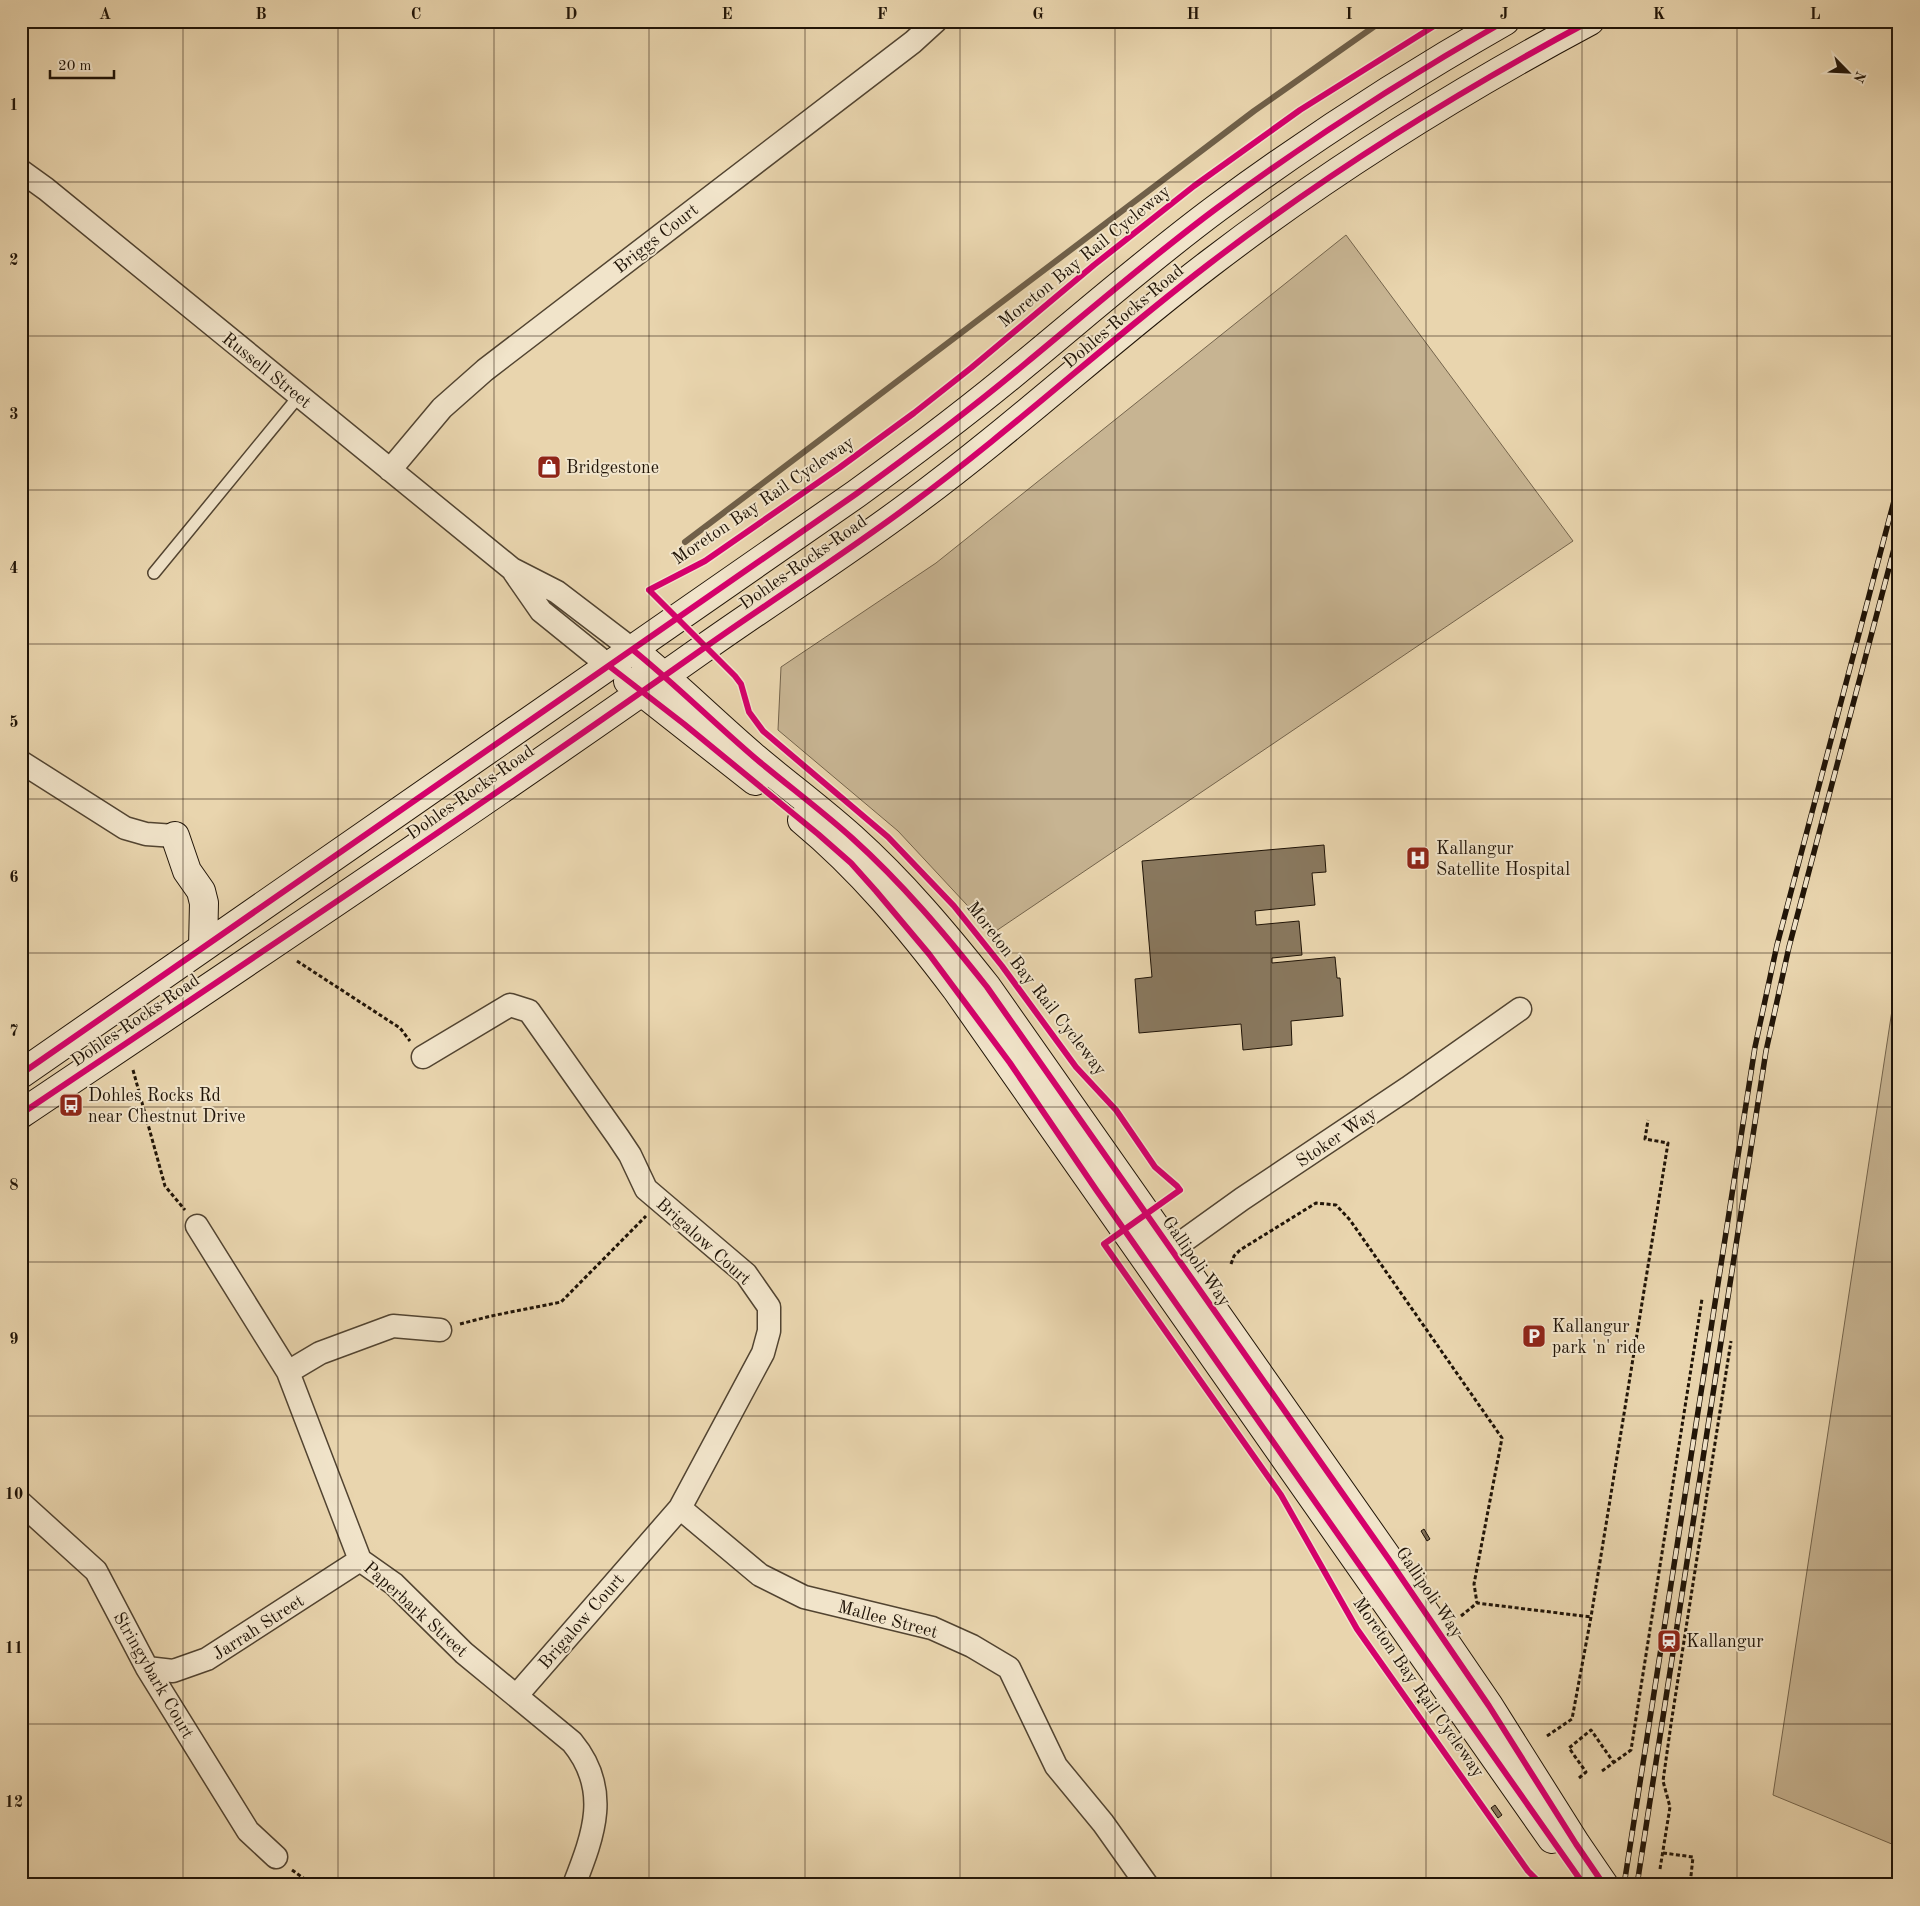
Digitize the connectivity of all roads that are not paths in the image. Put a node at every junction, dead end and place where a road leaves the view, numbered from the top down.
1 (936, 21) edge
2 (1505, 21) edge
3 (1590, 21) edge
4 (21, 171) edge
5 (299, 396) junction
6 (390, 470) junction
7 (512, 569) junction
8 (154, 574) dead end
9 (633, 650) junction
10 (609, 666) junction
11 (654, 684) junction
12 (21, 762) edge
13 (175, 836) joint
14 (204, 947) junction
15 (1520, 1009) dead end
16 (423, 1057) road end
17 (21, 1074) edge
18 (21, 1114) edge
19 (197, 1226) road end
20 (1161, 1257) junction
21 (440, 1330) road end
22 (288, 1372) junction
23 (21, 1503) edge
24 (680, 1508) junction
25 (360, 1560) junction
26 (147, 1668) junction
27 (517, 1695) junction
28 (276, 1857) dead end
29 (574, 1885) edge
30 (1147, 1885) edge
31 (1584, 1885) edge
32 (1604, 1885) edge

1 - 6 street, Briggs Court
2 - 9 main road, Dohles Rocks Road
3 - 11 main road, Dohles Rocks Road
4 - 5 street, Russell Street
5 - 6 street, Russell Street
5 - 8 lane
6 - 7 street, Russell Street
7 - 9 street, Russell Street
7 - 10 street, Russell Street
9 - 10 main road, Dohles Rocks Road
9 - 11 main road, Gallipoli Way
10 - 11 main road, Gallipoli Way
10 - 14 main road, Dohles Rocks Road
11 - 18 main road, Dohles Rocks Road
11 - 20 main road, Gallipoli Way
12 - 13 street
13 - 14 main road
14 - 17 main road, Dohles Rocks Road
15 - 20 street, Stoker Way
16 - 24 street, Brigalow Court
19 - 22 street, Paperbark Street
20 - 31 main road, Gallipoli Way
20 - 32 main road, Gallipoli Way
21 - 22 street
22 - 25 street, Paperbark Street
23 - 26 street, Stringybark Court
24 - 27 street, Brigalow Court
24 - 30 street, Mallee Street
25 - 26 street, Jarrah Street
25 - 27 street, Paperbark Street
26 - 28 street, Stringybark Court
27 - 29 street, Paperbark Street

